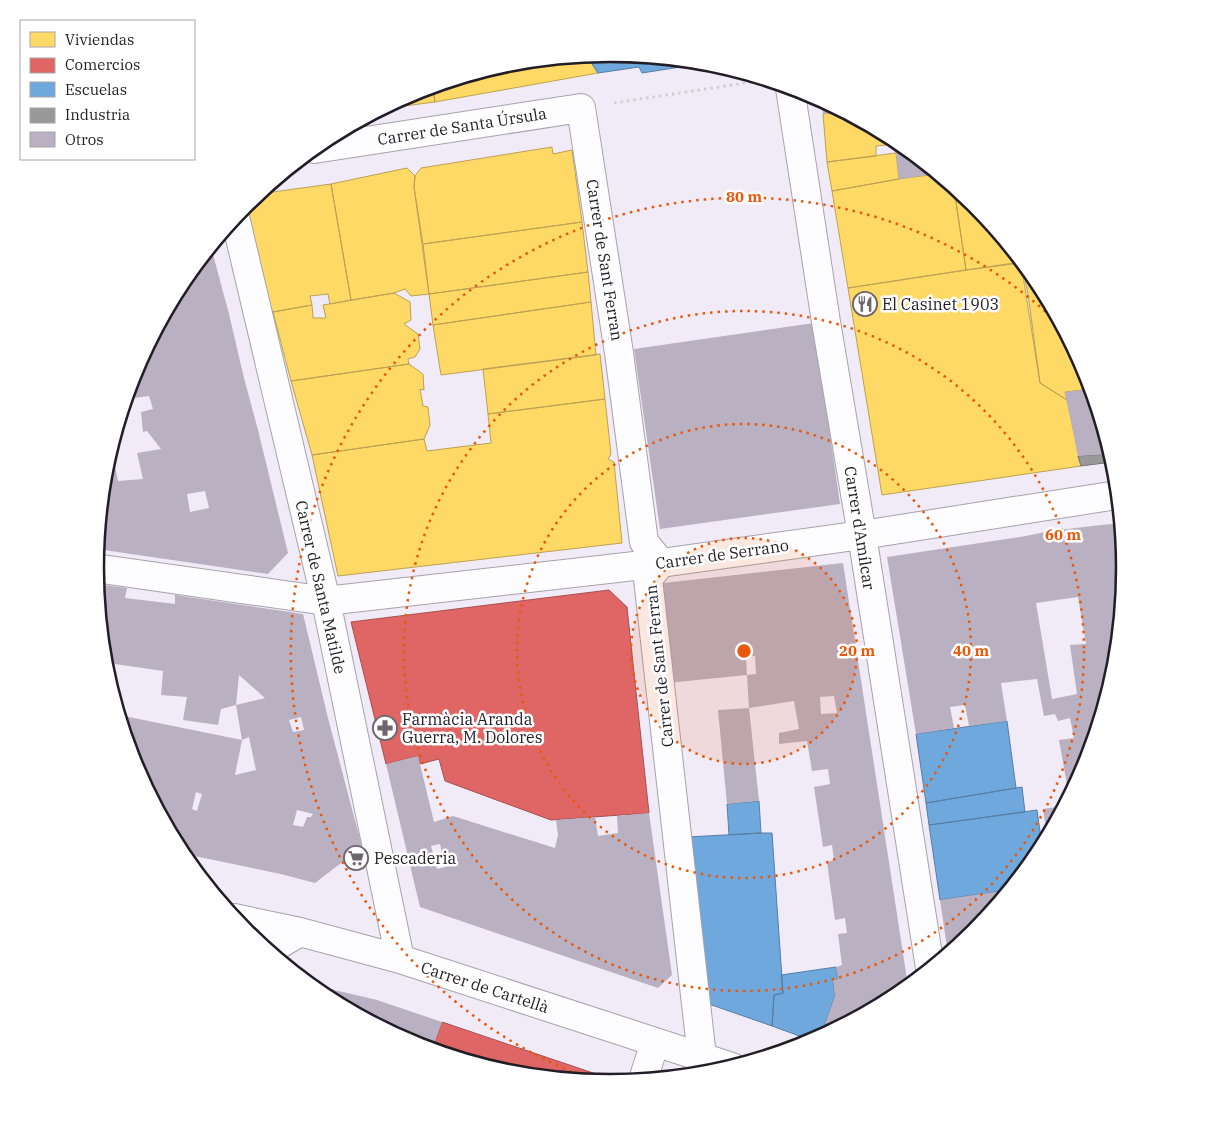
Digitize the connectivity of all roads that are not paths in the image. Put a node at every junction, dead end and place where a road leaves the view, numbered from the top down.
1 (791, 96) edge
2 (581, 108) joint
3 (332, 145) edge
4 (237, 226) edge
5 (1110, 497) edge
6 (862, 535) junction
7 (661, 563) junction
8 (104, 569) edge
9 (326, 601) junction
10 (247, 921) edge
11 (300, 932) junction
12 (274, 947) edge
13 (400, 959) junction
14 (929, 961) edge
15 (655, 1042) junction
16 (702, 1057) junction
17 (718, 1062) edge
18 (645, 1073) edge

1 - 6 street, Carrer d'Amílcar
2 - 3 street, Carrer de Santa Úrsula
2 - 7 street, Carrer de Sant Ferran
4 - 9 street, Carrer de Santa Matilde
5 - 6 street, Carrer de Serrano
6 - 7 street, Carrer de Serrano
6 - 14 street, Carrer d'Amílcar
7 - 9 street, Carrer de Serrano
7 - 16 street, Carrer de Sant Ferran
8 - 9 street, Carrer de Serrano
9 - 13 street, Carrer de Santa Matilde
10 - 11 street, Carrer de Cartellà
11 - 12 street
11 - 13 street, Carrer de Cartellà
13 - 15 street, Carrer de Cartellà
15 - 16 street, Carrer de Cartellà
15 - 18 street
16 - 17 street, Carrer de Cartellà

